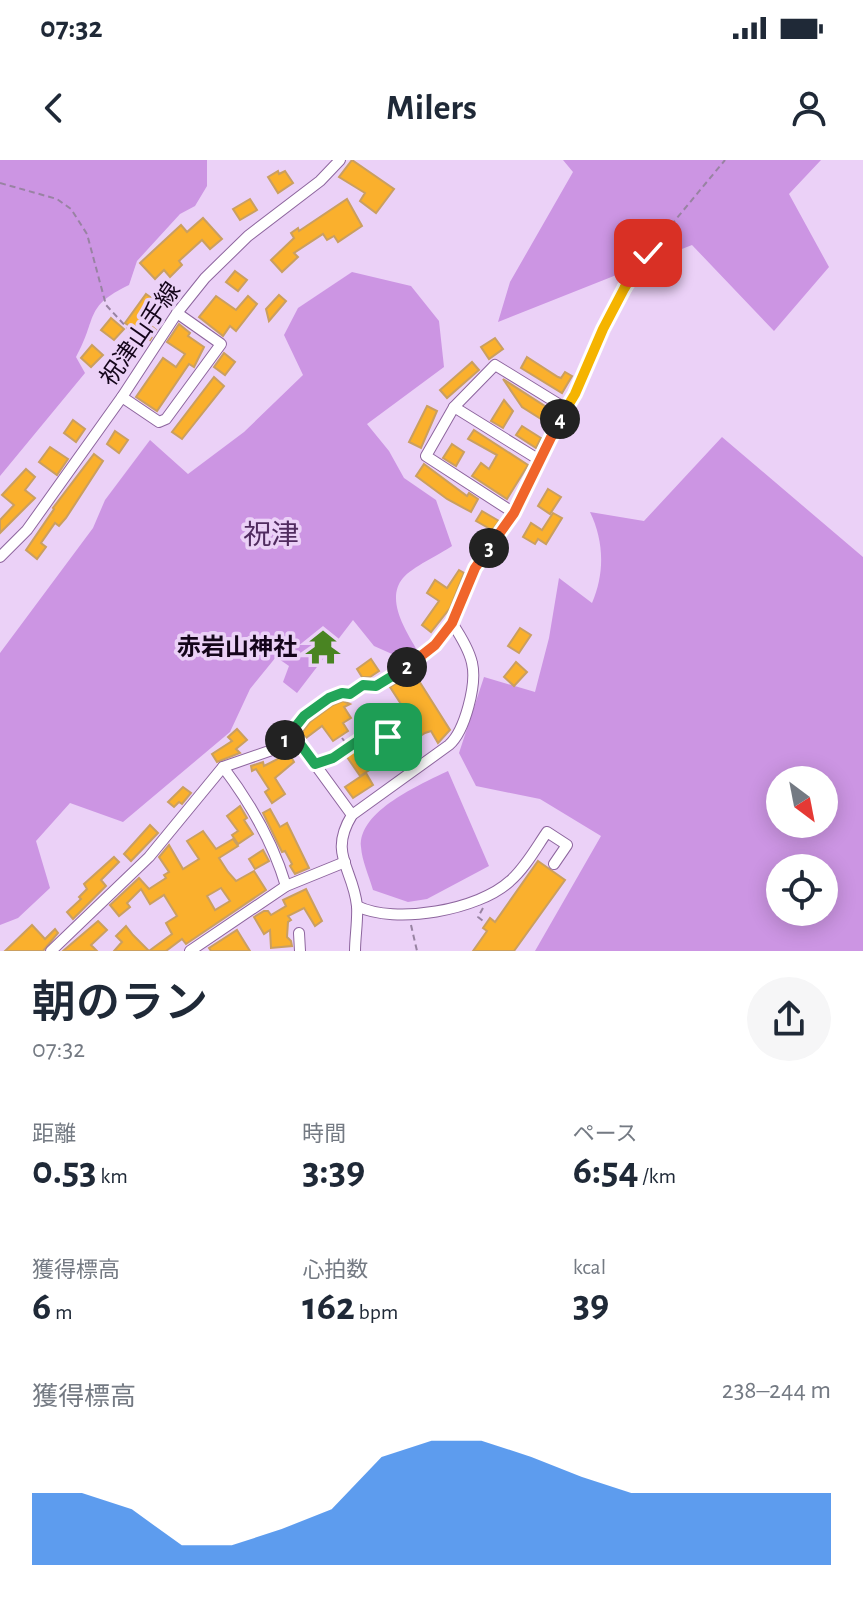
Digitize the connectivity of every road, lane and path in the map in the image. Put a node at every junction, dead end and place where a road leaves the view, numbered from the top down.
1 (340, 160) edge
2 (725, 160) edge
3 (0, 183) edge
4 (623, 289) joint
5 (177, 313) junction
6 (151, 353) junction
7 (122, 397) junction
8 (454, 407) junction
9 (565, 408) junction
10 (541, 461) junction
11 (514, 513) junction
12 (0, 557) edge
13 (452, 623) junction
14 (391, 727) dead end
15 (384, 731) junction
16 (388, 737) dead end
17 (342, 738) dead end
18 (280, 747) junction
19 (349, 747) junction
20 (315, 764) junction
21 (223, 767) junction
22 (352, 815) junction
23 (345, 862) junction
24 (554, 864) dead end
25 (286, 886) junction
26 (357, 906) junction
27 (408, 914) junction
28 (299, 933) dead end
29 (51, 951) edge
30 (190, 951) edge
31 (300, 951) edge
32 (355, 951) edge
33 (417, 951) edge

1 - 5 street, 祝津山手線
2 - 4 path
3 - 6 path
4 - 9 street
5 - 6 street, 祝津山手線
5 - 7 street
6 - 7 street, 祝津山手線
7 - 12 street, 祝津山手線
8 - 9 street
8 - 10 street
8 - 11 street
9 - 10 street
10 - 11 street
11 - 13 street
13 - 18 street
13 - 22 street
14 - 15 path
15 - 16 path
15 - 19 path
17 - 19 path
18 - 20 street
18 - 21 street
19 - 20 path
20 - 22 street
21 - 25 street
21 - 29 street
22 - 23 street
23 - 25 street
23 - 26 street
24 - 27 street
25 - 30 street
26 - 27 street
26 - 32 street
27 - 33 path
28 - 31 street

